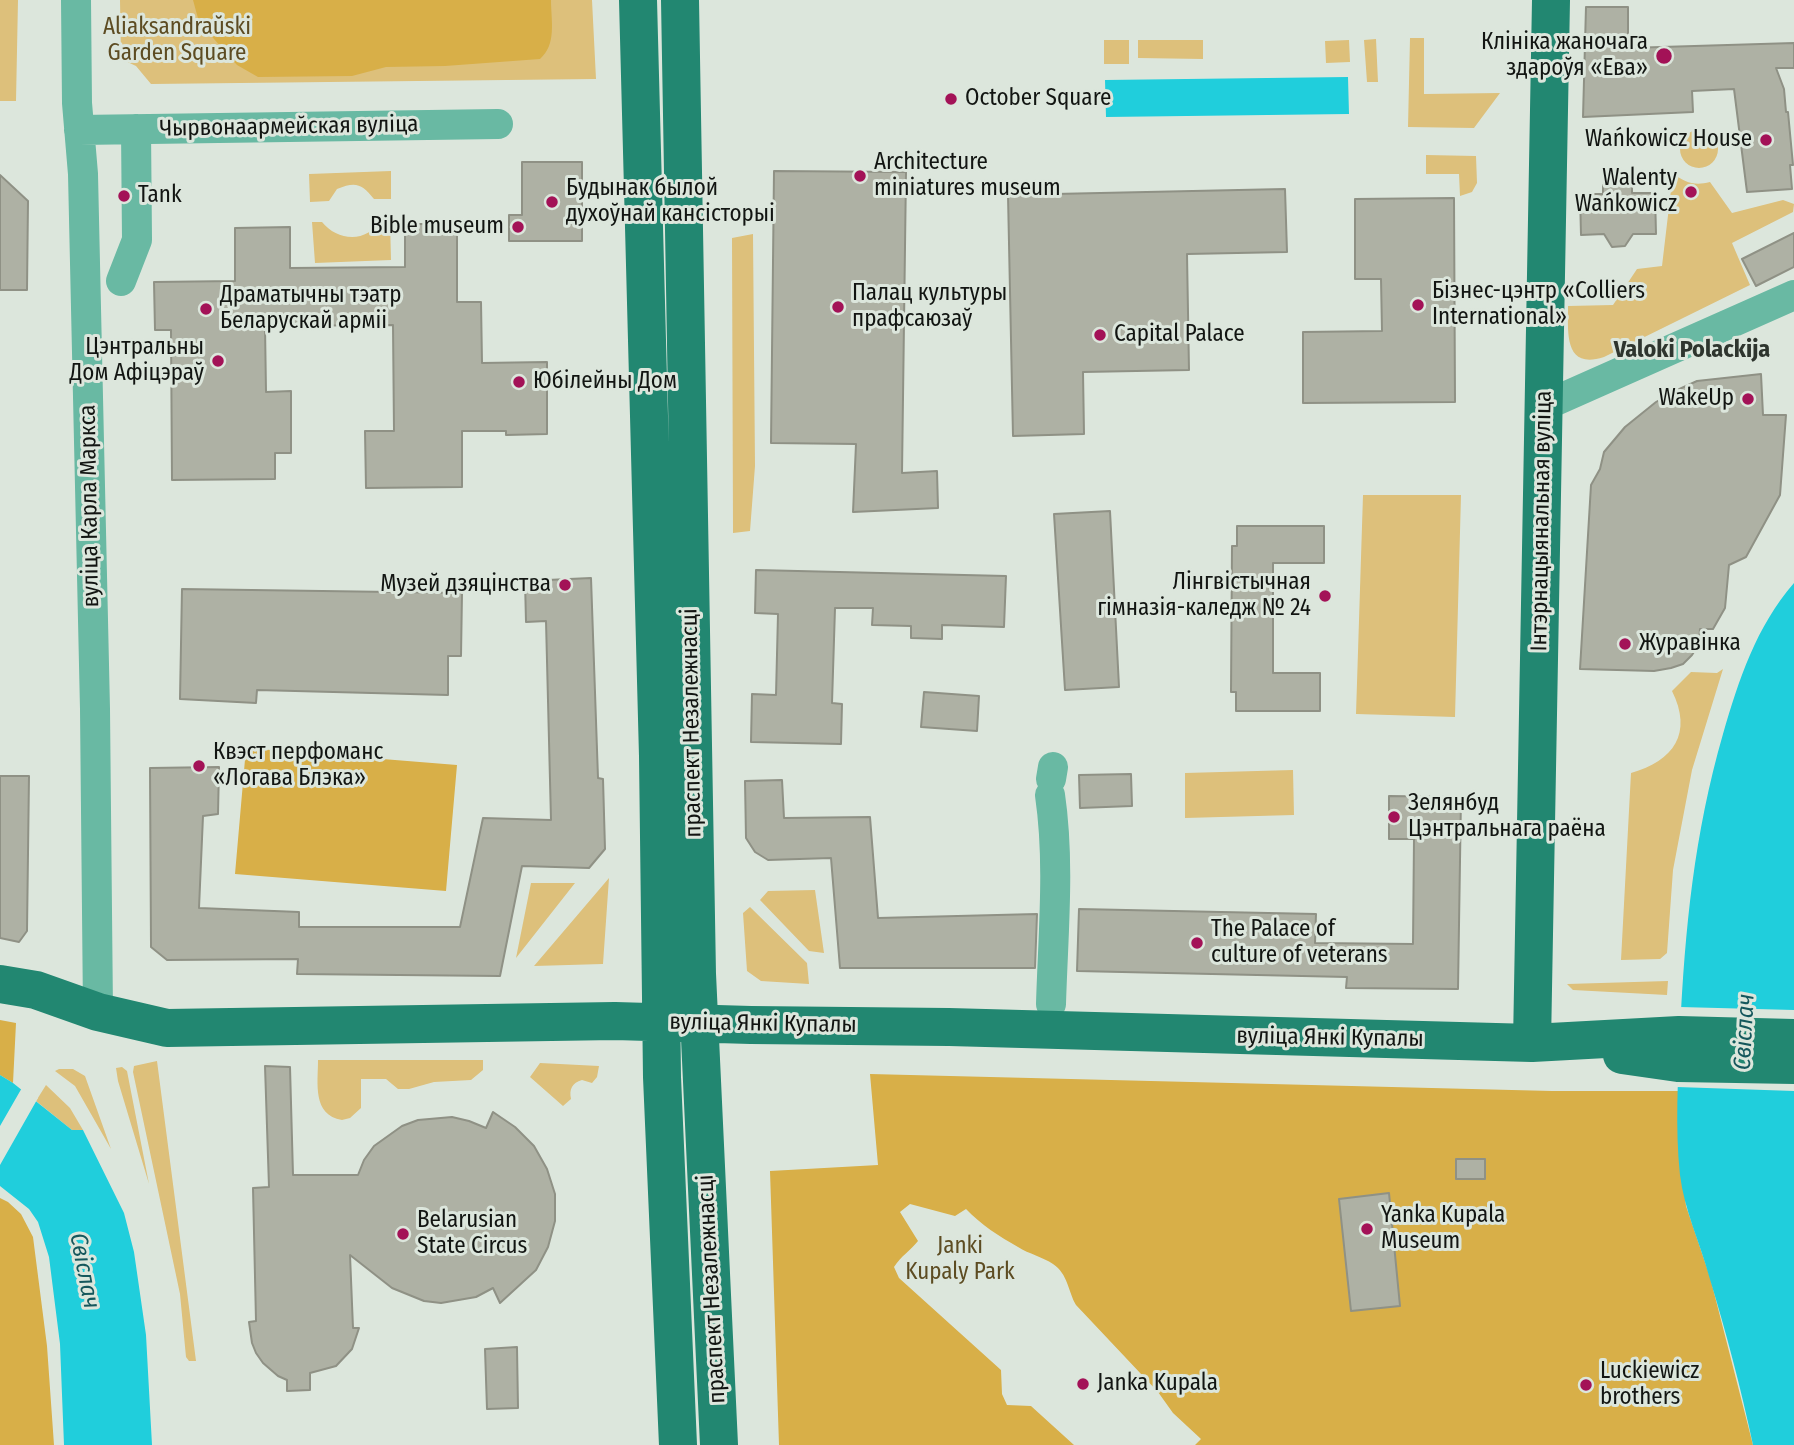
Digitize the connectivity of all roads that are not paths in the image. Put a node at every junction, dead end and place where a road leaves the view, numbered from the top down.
1 (76, 0) edge
2 (638, 0) edge
3 (680, 0) edge
4 (1551, 0) edge
5 (498, 124) dead end
6 (79, 130) junction
7 (136, 130) junction
8 (121, 281) dead end
9 (1794, 295) edge
10 (1544, 406) junction
11 (1051, 780) dead end
12 (0, 984) edge
13 (1051, 1004) dead end
14 (97, 1012) junction
15 (661, 1022) junction
16 (700, 1023) junction
17 (1794, 1038) edge
18 (1532, 1043) junction
19 (1678, 1049) junction
20 (1794, 1065) edge
21 (678, 1445) edge
22 (719, 1445) edge

1 - 6 street, вуліца Карла Маркса
2 - 15 main road, праспект Незалежнасці
3 - 16 main road, праспект Незалежнасці
4 - 10 main road, Інтэрнацыянальная вуліца
5 - 7 street, Чырвонаармейская вуліца
6 - 7 street, Чырвонаармейская вуліца
6 - 14 street, вуліца Карла Маркса
7 - 8 street
9 - 10 street
10 - 18 main road, Інтэрнацыянальная вуліца
11 - 13 street
12 - 14 main road, вуліца Янкі Купалы
14 - 15 main road, вуліца Янкі Купалы
15 - 16 main road, вуліца Янкі Купалы
15 - 21 main road, праспект Незалежнасці
16 - 18 main road, вуліца Янкі Купалы
16 - 22 main road, праспект Незалежнасці
17 - 19 main road, вуліца Янкі Купалы
18 - 19 main road, вуліца Янкі Купалы
19 - 20 main road, вуліца Янкі Купалы

